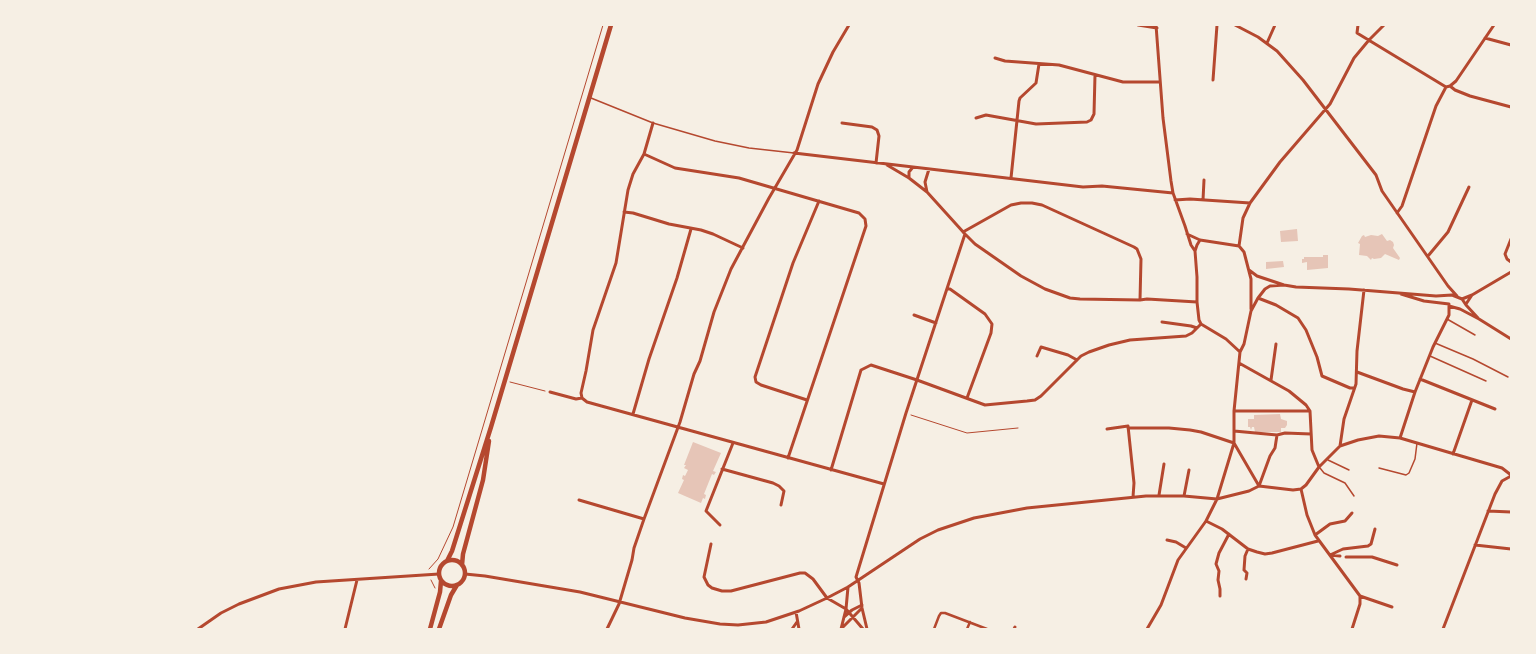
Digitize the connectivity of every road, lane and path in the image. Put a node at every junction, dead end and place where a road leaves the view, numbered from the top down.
1 (603, 25) edge
2 (611, 25) edge
3 (849, 25) edge
4 (1138, 25) edge
5 (1216, 25) edge
6 (1235, 25) edge
7 (1275, 25) edge
8 (1358, 25) edge
9 (1384, 25) edge
10 (1494, 25) edge
11 (1156, 26) edge
12 (1485, 38) junction
13 (1369, 40) junction
14 (1267, 43) junction
15 (1511, 45) edge
16 (995, 58) dead end
17 (1039, 64) junction
18 (1095, 75) junction
19 (1213, 80) dead end
20 (1160, 82) junction
21 (1450, 86) junction
22 (1446, 87) junction
23 (590, 98) junction
24 (1511, 107) edge
25 (1326, 110) junction
26 (976, 118) dead end
27 (1017, 121) junction
28 (842, 123) dead end
29 (653, 124) junction
30 (794, 153) junction
31 (644, 154) junction
32 (876, 163) junction
33 (885, 164) junction
34 (913, 167) junction
35 (929, 169) junction
36 (909, 178) junction
37 (1011, 178) junction
38 (1204, 180) dead end
39 (1469, 187) dead end
40 (774, 189) junction
41 (926, 192) junction
42 (1174, 193) junction
43 (1176, 200) junction
44 (1203, 200) junction
45 (819, 201) junction
46 (1250, 203) junction
47 (624, 212) junction
48 (1397, 213) junction
49 (691, 229) junction
50 (964, 233) junction
51 (1187, 234) junction
52 (1511, 239) edge
53 (1200, 240) junction
54 (1239, 246) junction
55 (743, 248) junction
56 (1195, 251) junction
57 (1428, 256) junction
58 (1511, 262) edge
59 (1249, 270) junction
60 (1511, 272) edge
61 (1284, 285) junction
62 (1448, 286) junction
63 (947, 289) junction
64 (1364, 290) junction
65 (1399, 294) junction
66 (1449, 295) junction
67 (1472, 295) junction
68 (1457, 296) junction
69 (1258, 298) junction
70 (1462, 299) junction
71 (1140, 300) junction
72 (1197, 302) junction
73 (1449, 305) junction
74 (1466, 305) junction
75 (1460, 310) junction
76 (1251, 311) junction
77 (914, 315) dead end
78 (1447, 319) junction
79 (1479, 320) junction
80 (936, 322) junction
81 (1162, 322) dead end
82 (1201, 324) junction
83 (1198, 328) junction
84 (1475, 335) dead end
85 (1511, 339) edge
86 (1435, 343) junction
87 (1276, 344) dead end
88 (1240, 352) junction
89 (1038, 356) dead end
90 (1430, 356) junction
91 (1077, 360) junction
92 (1239, 363) junction
93 (1357, 372) junction
94 (1508, 376) dead end
95 (498, 379) junction
96 (1420, 379) junction
97 (917, 380) junction
98 (1271, 380) junction
99 (505, 381) junction
100 (1486, 381) dead end
101 (1354, 388) junction
102 (550, 392) joint
103 (1415, 392) junction
104 (582, 398) junction
105 (967, 398) junction
106 (807, 400) junction
107 (1472, 400) junction
108 (1495, 409) dead end
109 (1234, 411) junction
110 (1310, 411) junction
111 (906, 413) junction
112 (633, 414) junction
113 (491, 427) junction
114 (679, 427) junction
115 (1018, 428) dead end
116 (1128, 428) junction
117 (1107, 429) dead end
118 (1234, 431) junction
119 (1311, 433) junction
120 (1277, 434) junction
121 (1400, 438) junction
122 (732, 442) junction
123 (1234, 443) junction
124 (1417, 443) junction
125 (1340, 446) junction
126 (1453, 454) junction
127 (788, 458) junction
128 (1326, 459) junction
129 (1164, 464) dead end
130 (1318, 466) junction
131 (1379, 468) dead end
132 (722, 469) junction
133 (831, 470) junction
134 (1189, 470) dead end
135 (1349, 470) dead end
136 (1511, 476) edge
137 (884, 484) junction
138 (1259, 486) junction
139 (1301, 489) junction
140 (1160, 496) junction
141 (1184, 496) junction
142 (1354, 496) dead end
143 (1133, 497) junction
144 (1217, 499) junction
145 (579, 500) dead end
146 (781, 505) dead end
147 (1488, 511) junction
148 (1511, 512) edge
149 (1352, 513) dead end
150 (644, 519) junction
151 (1206, 521) junction
152 (720, 525) dead end
153 (1374, 529) dead end
154 (1229, 534) junction
155 (1314, 535) junction
156 (1166, 540) dead end
157 (1318, 541) junction
158 (711, 544) dead end
159 (1475, 546) junction
160 (1186, 548) junction
161 (1248, 549) junction
162 (1511, 549) edge
163 (1330, 555) junction
164 (1340, 556) dead end
165 (1346, 557) dead end
166 (447, 561) junction
167 (462, 565) junction
168 (1398, 565) dead end
169 (434, 566) dead end
170 (438, 574) junction
171 (465, 574) junction
172 (430, 579) dead end
173 (1246, 579) dead end
174 (358, 580) junction
175 (858, 580) junction
176 (441, 581) junction
177 (457, 585) junction
178 (848, 587) junction
179 (435, 591) dead end
180 (1220, 596) dead end
181 (1360, 596) junction
182 (827, 598) junction
183 (619, 601) junction
184 (862, 606) junction
185 (1392, 607) dead end
186 (846, 609) junction
187 (796, 612) junction
188 (849, 612) junction
189 (844, 617) junction
190 (853, 618) junction
191 (797, 622) junction
192 (970, 622) junction
193 (198, 629) edge
194 (345, 629) edge
195 (430, 629) edge
196 (439, 629) edge
197 (607, 629) edge
198 (792, 629) edge
199 (798, 629) edge
200 (841, 629) edge
201 (863, 629) edge
202 (867, 629) edge
203 (934, 629) edge
204 (967, 629) edge
205 (987, 629) edge
206 (1147, 629) edge
207 (1352, 629) edge
208 (1443, 629) edge

1 - 95 path
2 - 23 main road
3 - 30 street
4 - 11 street
5 - 19 street
6 - 14 street
7 - 14 street
8 - 13 street
9 - 13 street
10 - 12 street
11 - 20 street
12 - 15 street
12 - 21 street
13 - 22 street
13 - 25 street
14 - 25 street
16 - 17 street
17 - 18 street
17 - 27 street
18 - 20 street
18 - 27 street
20 - 42 street
21 - 22 street
21 - 24 street
22 - 48 street
23 - 29 lane
23 - 99 main road
25 - 46 street
25 - 48 street
26 - 27 street
27 - 37 street
28 - 32 street
29 - 30 lane
29 - 31 street
30 - 32 street
30 - 40 street
31 - 40 street
31 - 47 street
32 - 33 street
33 - 34 street
33 - 36 street
34 - 35 street
34 - 36 street
35 - 37 street
35 - 41 street
36 - 41 street
37 - 42 street
38 - 44 street
39 - 57 street
40 - 45 street
40 - 55 street
41 - 50 street
42 - 43 street
43 - 44 street
43 - 51 street
44 - 46 street
45 - 106 street
45 - 106 street
46 - 54 street
47 - 49 street
47 - 104 street
48 - 57 street
49 - 55 street
49 - 112 street
50 - 63 street
50 - 71 street
50 - 71 street
51 - 53 street
51 - 56 street
52 - 58 street
53 - 54 street
53 - 56 street
54 - 59 street
55 - 114 street
56 - 72 street
57 - 62 street
59 - 61 street
59 - 76 street
60 - 67 street
61 - 64 street
61 - 69 street
62 - 66 street
62 - 68 street
63 - 80 street
63 - 105 street
64 - 65 street
64 - 93 street
65 - 66 street
65 - 73 street
66 - 68 street
66 - 73 street
67 - 70 street
67 - 74 street
68 - 70 street
69 - 76 street
69 - 101 street
70 - 74 street
71 - 72 street
72 - 82 street
73 - 75 street
73 - 78 street
74 - 75 street
74 - 79 street
75 - 79 street
76 - 88 street
77 - 80 street
78 - 84 lane
78 - 86 street
79 - 85 street
80 - 97 street
81 - 83 street
82 - 83 street
82 - 88 street
83 - 91 street
86 - 90 street
86 - 94 lane
87 - 98 street
88 - 92 street
89 - 91 street
90 - 96 street
90 - 100 lane
91 - 105 street
92 - 98 street
92 - 109 street
93 - 101 street
93 - 103 street
95 - 99 path
95 - 169 path
96 - 103 street
96 - 107 street
97 - 105 street
97 - 111 street
97 - 133 street
98 - 110 street
99 - 102 path
99 - 113 main road
101 - 125 street
102 - 104 street
103 - 121 street
104 - 112 street
106 - 127 street
107 - 108 street
107 - 126 street
109 - 110 street
109 - 118 street
110 - 119 street
111 - 115 path
111 - 137 street
112 - 114 street
113 - 166 main road
113 - 167 main road
114 - 122 street
114 - 150 street
116 - 117 street
116 - 123 street
116 - 143 street
118 - 120 street
118 - 123 street
119 - 120 street
119 - 130 street
120 - 138 street
121 - 124 street
121 - 125 street
122 - 127 street
122 - 132 street
123 - 138 street
123 - 144 street
124 - 126 street
124 - 131 lane
125 - 128 street
126 - 136 street
127 - 133 street
128 - 130 street
128 - 135 lane
129 - 140 street
130 - 139 street
130 - 142 lane
132 - 146 street
132 - 152 street
133 - 137 street
134 - 141 street
136 - 147 street
137 - 175 street
138 - 139 street
138 - 144 street
139 - 155 street
140 - 141 street
140 - 143 street
141 - 144 street
143 - 175 street
144 - 151 street
145 - 150 street
147 - 148 street
147 - 159 street
149 - 155 street
150 - 183 street
151 - 154 street
151 - 160 street
153 - 163 street
154 - 161 street
154 - 180 street
155 - 157 street
156 - 160 street
157 - 161 street
157 - 163 street
158 - 182 street
159 - 162 street
159 - 208 street
160 - 206 street
161 - 173 street
163 - 164 street
163 - 181 street
165 - 168 street
166 - 167 main road
166 - 170 main road
167 - 171 main road
170 - 174 street
170 - 176 main road
171 - 177 main road
171 - 183 street
172 - 179 path
174 - 193 street
174 - 194 street
175 - 178 street
175 - 184 street
176 - 177 main road
176 - 195 main road
177 - 196 main road
178 - 182 street
178 - 186 street
181 - 185 street
181 - 207 street
182 - 186 street
182 - 187 street
183 - 187 street
183 - 197 street
184 - 188 street
184 - 190 street
184 - 202 street
186 - 188 street
186 - 189 street
187 - 191 street
188 - 189 street
188 - 190 street
189 - 200 street
190 - 200 street
190 - 201 street
191 - 198 street
191 - 199 street
192 - 203 street
192 - 204 street
192 - 205 street

